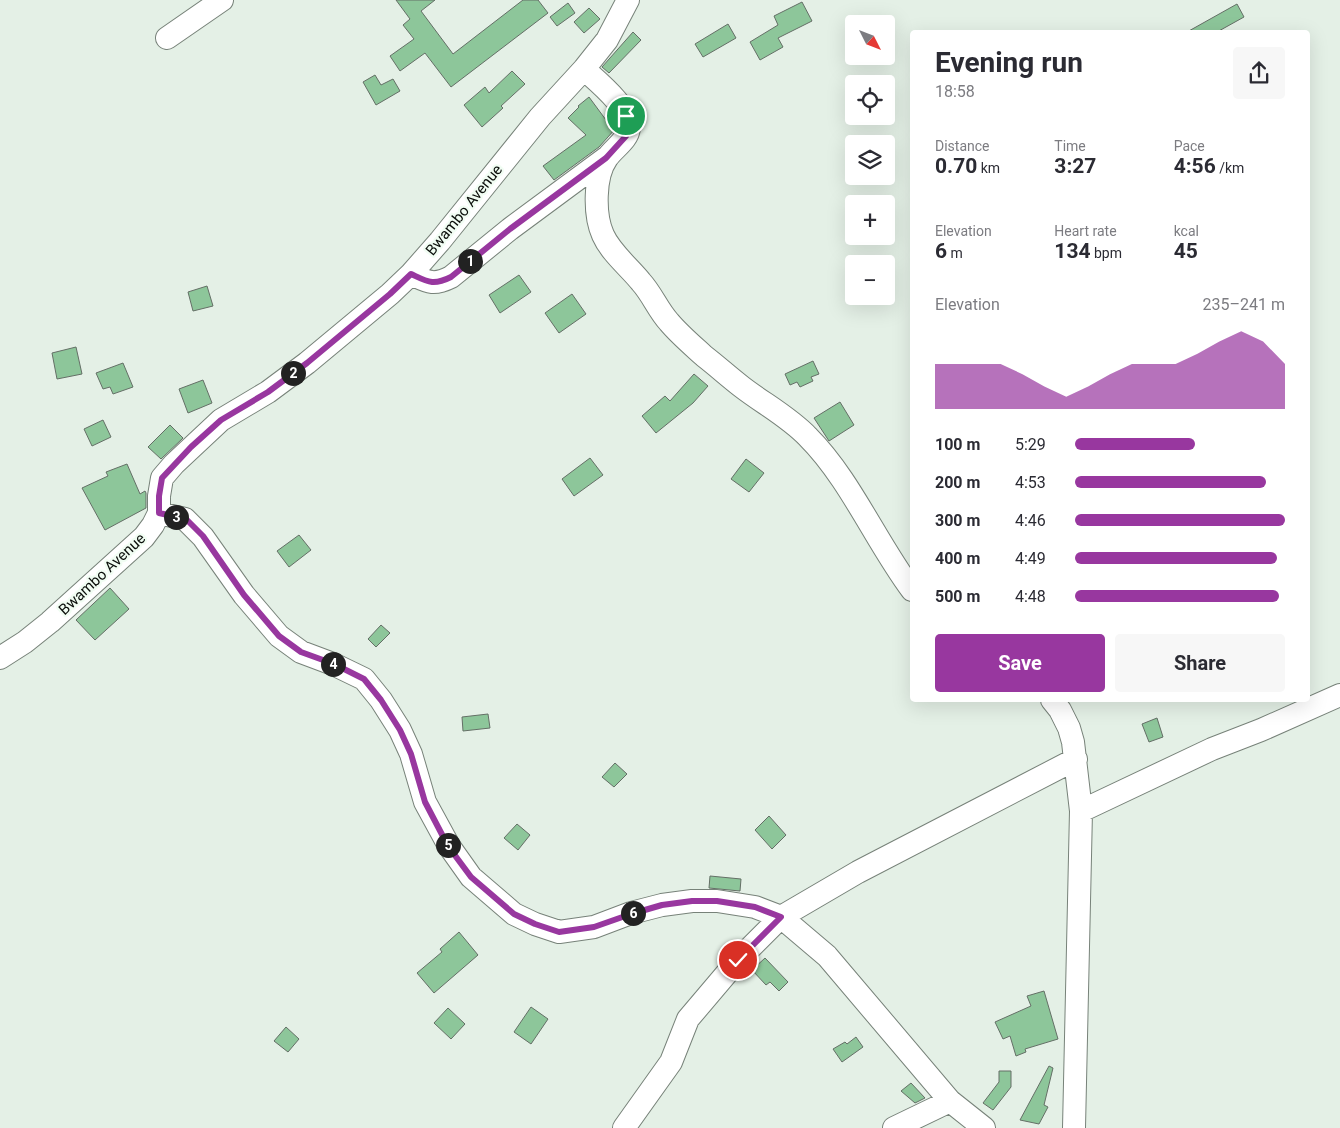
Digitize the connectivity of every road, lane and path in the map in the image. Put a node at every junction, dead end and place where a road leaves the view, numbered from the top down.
1 (222, 0) edge
2 (628, 0) edge
3 (167, 38) dead end
4 (584, 69) junction
5 (606, 158) junction
6 (411, 274) junction
7 (159, 513) junction
8 (910, 587) edge
9 (0, 658) edge
10 (1340, 695) edge
11 (1054, 702) edge
12 (1076, 759) junction
13 (1081, 811) junction
14 (781, 917) junction
15 (950, 1101) junction
16 (624, 1128) edge
17 (894, 1128) edge
18 (984, 1128) edge
19 (1074, 1128) edge

1 - 3 street
2 - 4 street, Bwambo Avenue
4 - 5 street
4 - 6 street, Bwambo Avenue
5 - 6 street
5 - 8 street
6 - 7 street, Bwambo Avenue
7 - 9 street, Bwambo Avenue
7 - 14 street
10 - 13 street
11 - 12 street
12 - 13 street
12 - 14 street
13 - 19 street
14 - 15 street
14 - 16 street
15 - 17 street
15 - 18 street

